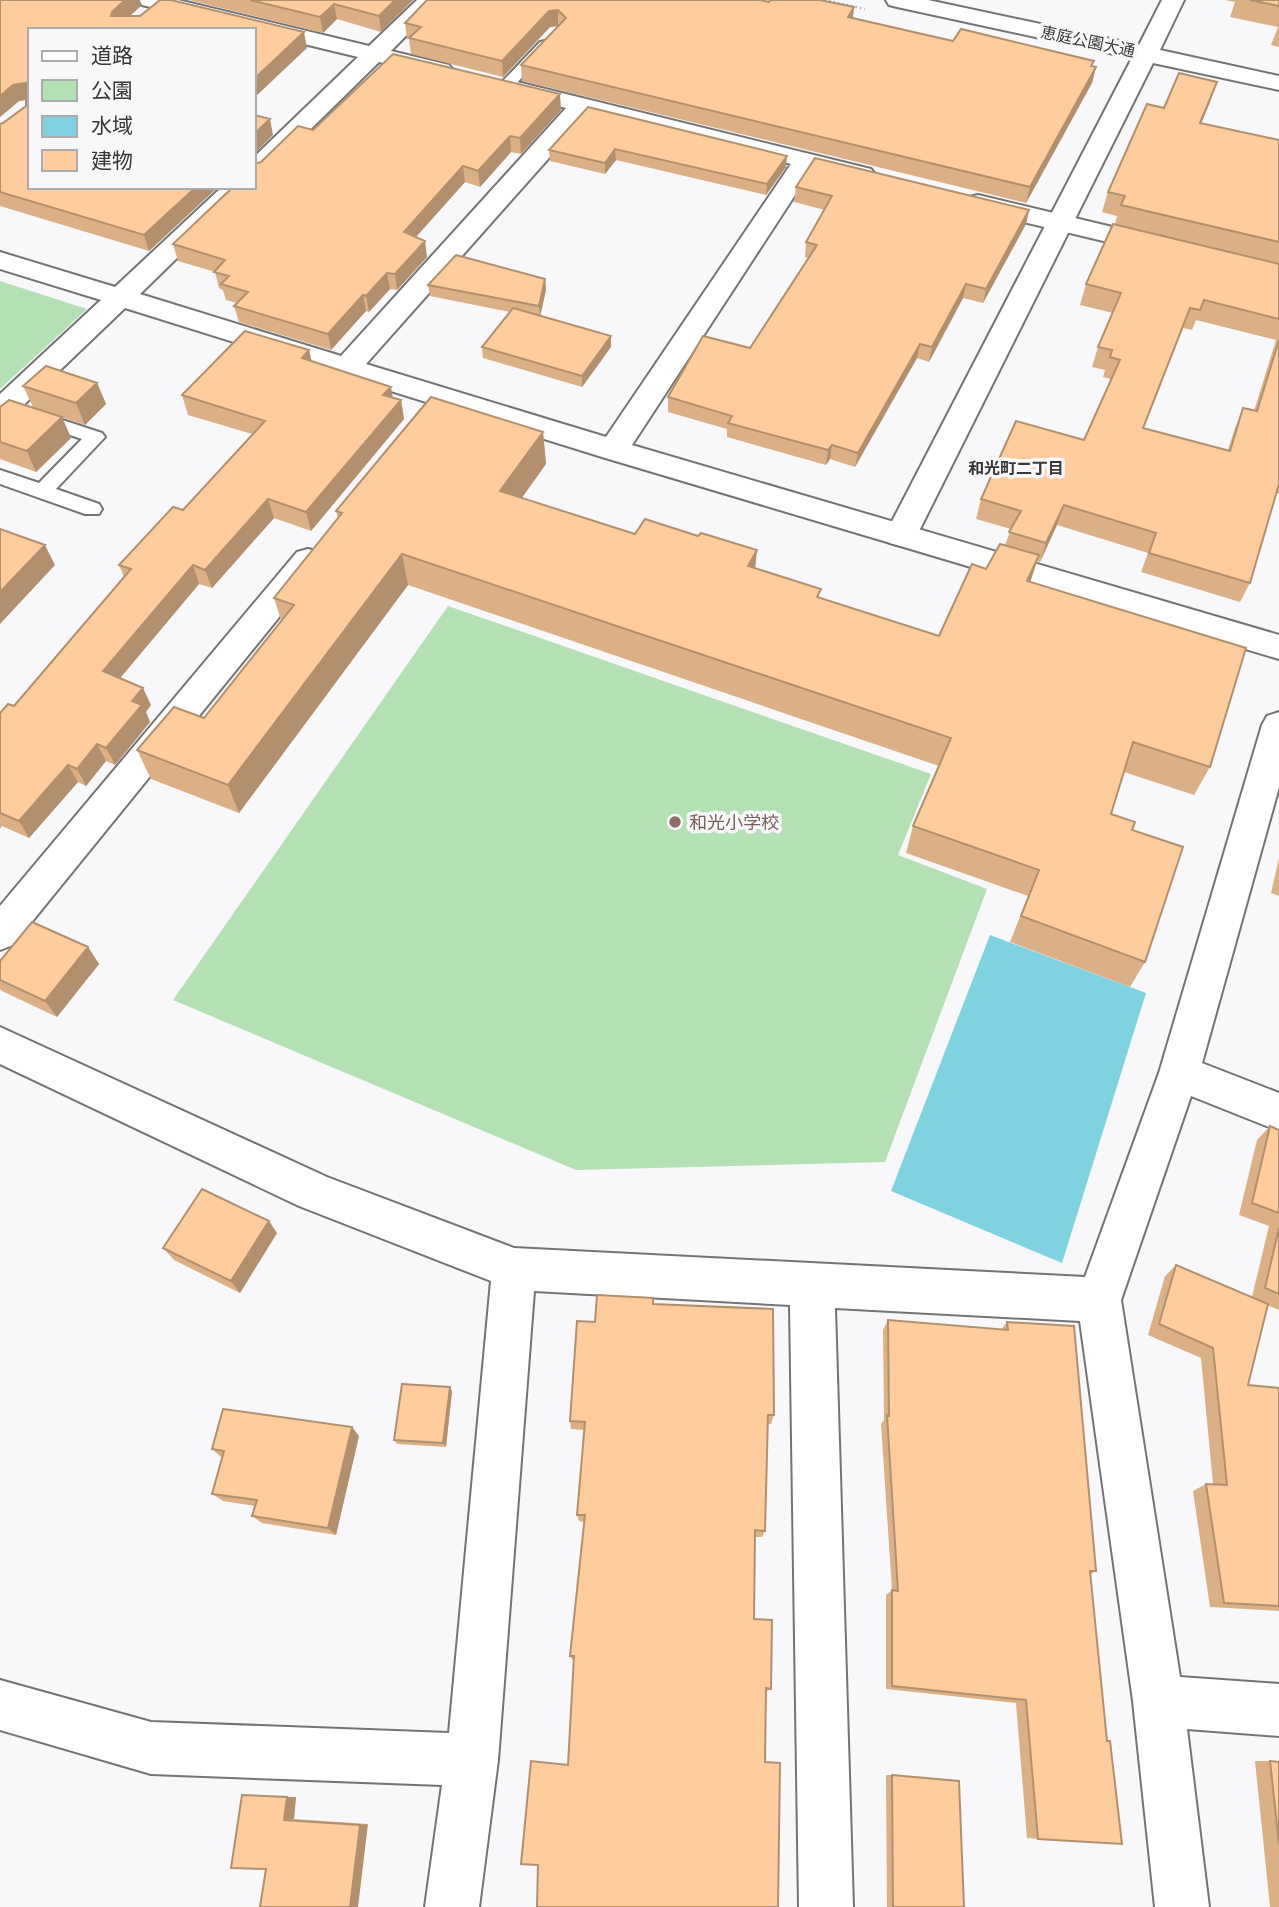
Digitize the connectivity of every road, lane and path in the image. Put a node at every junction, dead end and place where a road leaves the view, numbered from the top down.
1 (430, 0) edge
2 (897, 0) edge
3 (1173, 0) edge
4 (156, 2) edge
5 (137, 23) edge
6 (557, 32) edge
7 (375, 53) junction
8 (1146, 54) junction
9 (1279, 83) edge
10 (506, 86) junction
11 (583, 105) junction
12 (806, 160) junction
13 (256, 169) edge
14 (887, 180) edge
15 (235, 189) edge
16 (954, 197) edge
17 (1061, 224) junction
18 (1184, 253) edge
19 (0, 260) edge
20 (122, 298) junction
21 (347, 367) junction
22 (3, 409) edge
23 (613, 450) junction
24 (0, 477) edge
25 (42, 492) junction
26 (92, 509) dead end
27 (901, 535) junction
28 (328, 537) edge
29 (1279, 648) edge
30 (1279, 725) edge
31 (0, 934) edge
32 (0, 1045) edge
33 (1179, 1073) junction
34 (1279, 1112) edge
35 (514, 1269) junction
36 (812, 1285) junction
37 (1099, 1300) junction
38 (1158, 1701) junction
39 (0, 1705) edge
40 (1279, 1710) edge
41 (471, 1760) junction
42 (452, 1907) edge
43 (825, 1907) edge
44 (1182, 1907) edge

1 - 7 street
2 - 8 street, 恵庭公園大通
3 - 8 street
4 - 5 street
4 - 7 street
6 - 10 lane
7 - 10 street
7 - 13 street
8 - 9 street, 恵庭公園大通
8 - 17 street
10 - 11 street
11 - 12 street
11 - 21 street
12 - 14 street
12 - 23 street
15 - 20 street
16 - 17 street
17 - 18 street
17 - 27 street
19 - 20 street
20 - 21 street
20 - 22 street
21 - 23 street
22 - 25 lane
23 - 27 street
24 - 25 lane
25 - 26 lane
27 - 29 street
28 - 31 street
30 - 33 street
32 - 35 street
33 - 34 street
33 - 37 street
35 - 36 street
35 - 41 street
36 - 37 street
36 - 43 street
37 - 38 street
38 - 40 street
38 - 44 street
39 - 41 street
41 - 42 street

